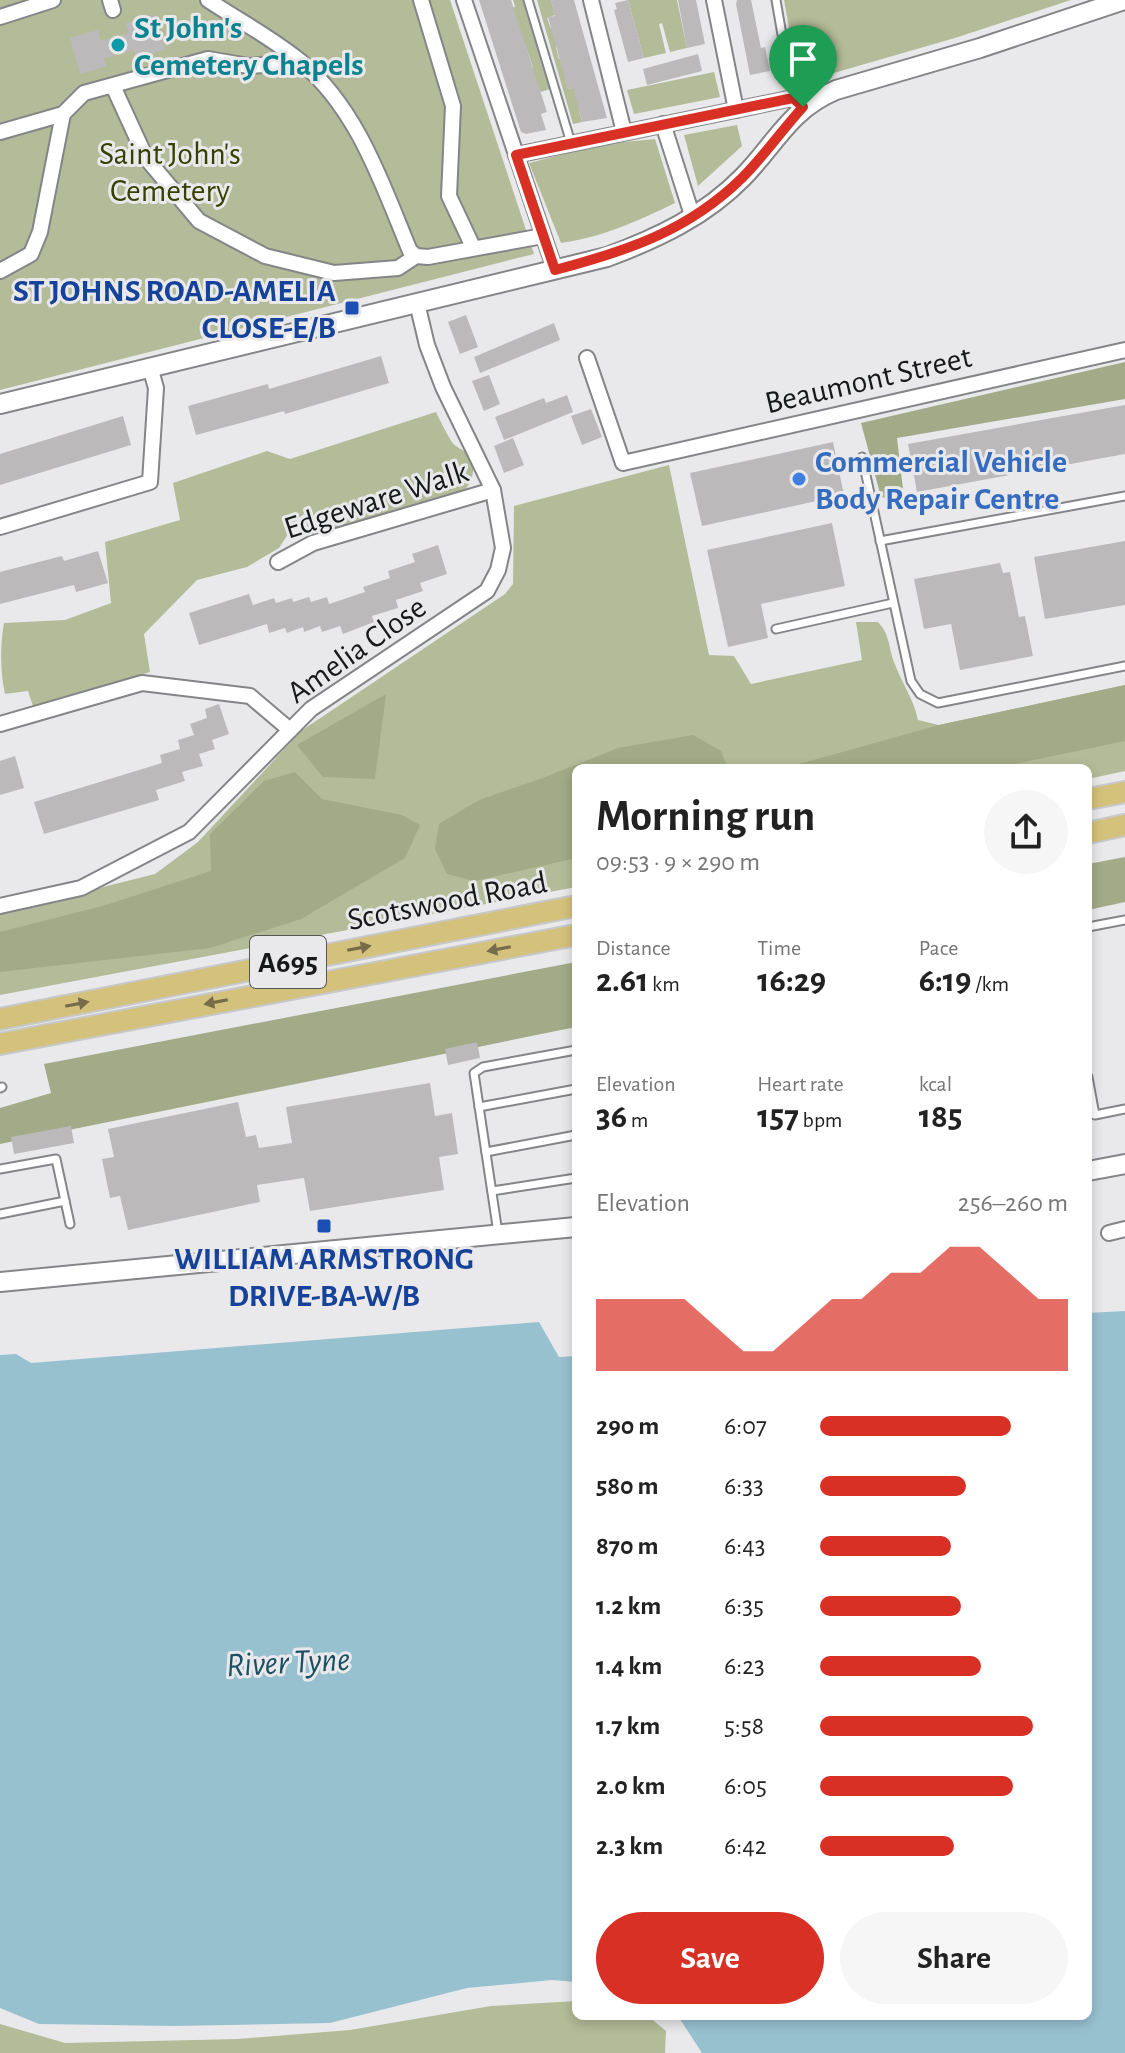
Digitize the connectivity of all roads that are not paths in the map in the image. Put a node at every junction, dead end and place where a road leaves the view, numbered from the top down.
1 (53, 0) edge
2 (208, 0) edge
3 (421, 0) edge
4 (464, 0) edge
5 (528, 0) edge
6 (591, 0) edge
7 (714, 0) edge
8 (776, 0) edge
9 (1124, 0) edge
10 (0, 17) edge
11 (301, 62) junction
12 (113, 86) junction
13 (798, 103) junction
14 (736, 110) junction
15 (63, 114) junction
16 (663, 124) junction
17 (0, 132) edge
18 (624, 132) junction
19 (571, 143) junction
20 (516, 155) junction
21 (693, 218) junction
22 (543, 236) junction
23 (473, 247) junction
24 (416, 256) junction
25 (555, 270) junction
26 (0, 271) edge
27 (417, 303) junction
28 (1125, 350) edge
29 (587, 358) dead end
30 (150, 367) junction
31 (0, 404) edge
32 (862, 457) dead end
33 (493, 490) junction
34 (1125, 496) edge
35 (0, 527) edge
36 (880, 541) junction
37 (278, 562) dead end
38 (893, 603) junction
39 (776, 629) dead end
40 (1125, 666) edge
41 (0, 724) edge
42 (290, 730) junction
43 (1125, 792) edge
44 (1092, 798) edge
45 (1125, 825) edge
46 (1092, 832) edge
47 (0, 906) edge
48 (572, 907) edge
49 (1125, 920) edge
50 (1092, 926) edge
51 (572, 936) edge
52 (0, 1019) edge
53 (0, 1044) edge
54 (572, 1051) edge
55 (572, 1090) edge
56 (1092, 1099) edge
57 (479, 1107) junction
58 (1125, 1109) edge
59 (572, 1136) edge
60 (486, 1152) junction
61 (1125, 1164) edge
62 (0, 1169) edge
63 (1092, 1170) edge
64 (572, 1179) edge
65 (492, 1191) junction
66 (65, 1201) junction
67 (0, 1214) edge
68 (70, 1224) dead end
69 (572, 1227) edge
70 (1125, 1229) edge
71 (498, 1233) junction
72 (1109, 1233) dead end
73 (0, 1282) edge

1 - 10 street
2 - 11 street
3 - 23 street
4 - 20 street
5 - 19 lane
6 - 18 street
7 - 14 street
8 - 13 lane
9 - 13 street
11 - 12 street
11 - 24 street
12 - 15 street
12 - 24 street
13 - 14 street
13 - 21 street
14 - 16 street
15 - 17 street
15 - 26 street
16 - 18 street
16 - 21 street
18 - 19 street
19 - 20 street
20 - 22 street
21 - 25 street
22 - 23 street
22 - 25 street
23 - 24 street
25 - 27 street
27 - 30 street
27 - 33 street, Amelia Close
28 - 29 street, Beaumont Street
30 - 31 street
30 - 35 street
32 - 36 lane
33 - 37 street, Edgeware Walk
33 - 42 street, Amelia Close
34 - 36 lane
36 - 38 lane
38 - 39 lane
38 - 40 lane
41 - 42 street
42 - 47 street, Amelia Close
43 - 44 main road
45 - 46 main road
52 -> 48 main road, Scotswood Road / A695
49 - 50 lane
51 -> 53 main road, Scotswood Road / A695
54 - 57 lane
55 - 57 lane
56 - 58 lane
57 - 60 lane
59 - 60 lane
60 - 65 lane
61 - 63 street
62 - 66 lane
64 - 65 lane
65 - 71 lane
66 - 67 lane
66 - 68 lane
69 - 71 street
70 - 72 street
71 - 73 street

